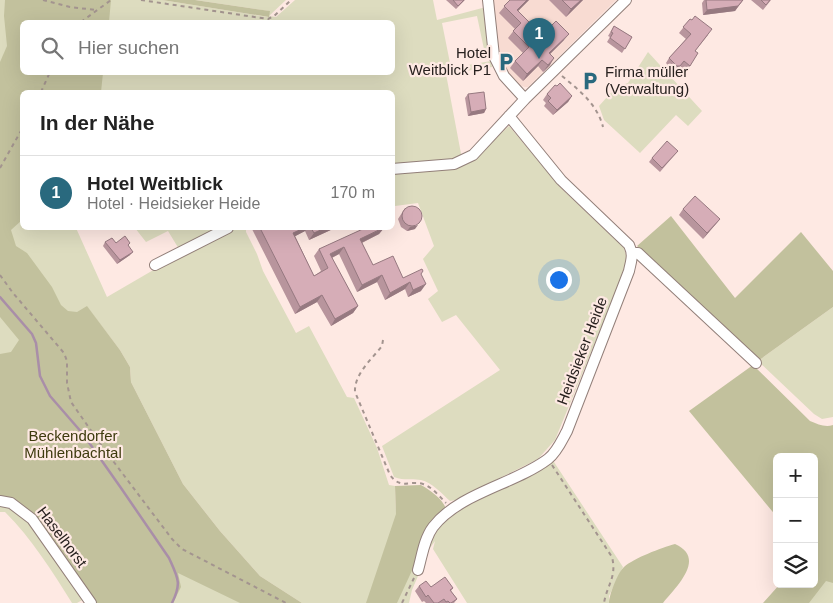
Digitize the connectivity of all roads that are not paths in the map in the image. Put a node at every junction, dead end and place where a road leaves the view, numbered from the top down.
1 (488, 0) edge
2 (626, 0) edge
3 (525, 100) junction
4 (509, 116) junction
5 (395, 169) edge
6 (224, 230) edge
7 (633, 253) junction
8 (155, 265) dead end
9 (756, 363) dead end
10 (0, 501) edge
11 (418, 570) road end
12 (91, 603) edge

1 - 3 street
2 - 3 street
3 - 4 street
4 - 5 street
4 - 7 street
6 - 8 street
7 - 9 street
7 - 11 street, Heidsieker Heide
10 - 12 street, Haselhorst

